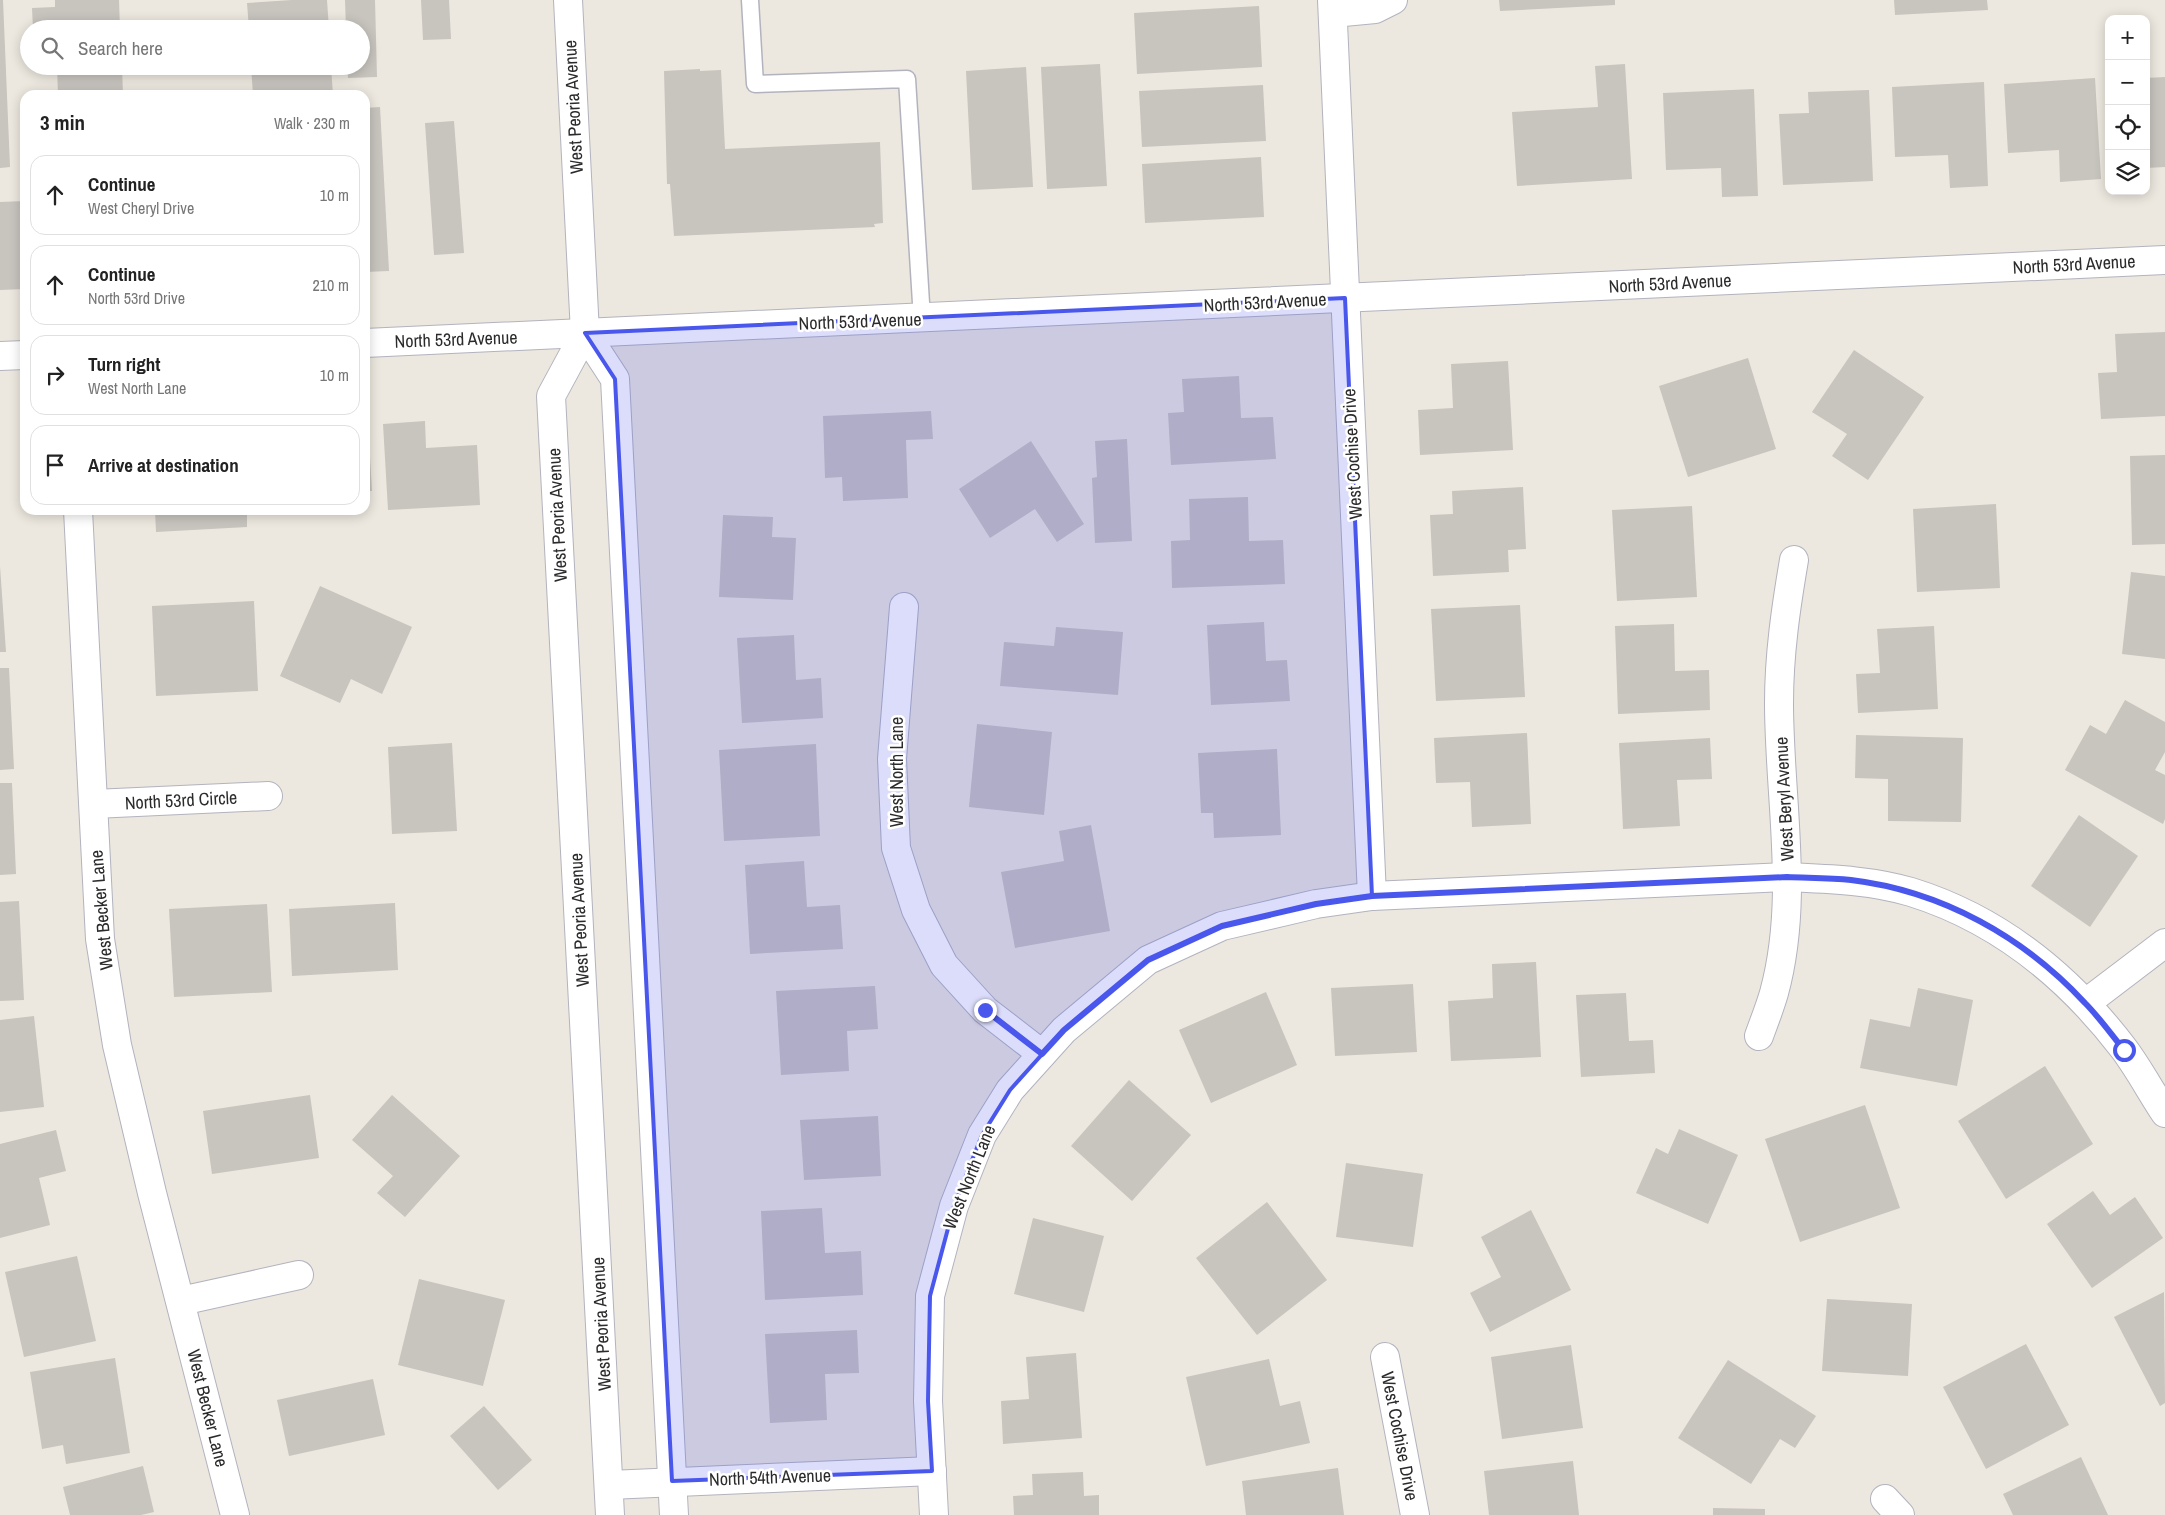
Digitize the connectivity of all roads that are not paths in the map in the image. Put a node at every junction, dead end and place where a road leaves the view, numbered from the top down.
1 (568, 0) edge
2 (750, 0) edge
3 (1393, 0) edge
4 (1333, 6) edge
5 (2165, 260) edge
6 (1345, 298) junction
7 (922, 319) junction
8 (585, 333) junction
9 (370, 343) edge
10 (20, 355) edge
11 (0, 356) edge
12 (78, 515) edge
13 (1794, 560) dead end
14 (904, 607) dead end
15 (268, 796) dead end
16 (94, 804) junction
17 (1787, 877) junction
18 (1372, 896) junction
19 (2165, 943) edge
20 (2086, 1003) junction
21 (1758, 1036) dead end
22 (1042, 1054) junction
23 (2165, 1113) edge
24 (299, 1275) dead end
25 (182, 1301) junction
26 (1385, 1356) dead end
27 (932, 1471) junction
28 (672, 1481) junction
29 (609, 1485) junction
30 (235, 1515) edge
31 (610, 1515) edge
32 (674, 1515) edge
33 (934, 1515) edge
34 (1415, 1515) edge

1 - 8 street, West Peoria Avenue
2 - 7 lane
3 - 4 street, West Cochise Drive
4 - 6 street, West Cochise Drive
5 - 6 street, North 53rd Avenue
6 - 7 street, North 53rd Avenue
6 - 18 street, West Cochise Drive
7 - 8 street, North 53rd Avenue
8 - 9 street, North 53rd Avenue
8 - 28 street
8 - 29 street, West Peoria Avenue
10 - 11 street
12 - 16 street, West Becker Lane
13 - 17 street, West Beryl Avenue
14 - 22 street, West North Lane
15 - 16 street, North 53rd Circle
16 - 25 street, West Becker Lane
17 - 18 street
17 - 20 street
17 - 21 street, West Beryl Avenue
18 - 22 street
19 - 20 street
20 - 23 street
22 - 27 street, West North Lane
24 - 25 street
25 - 30 street, West Becker Lane
26 - 34 street, West Cochise Drive
27 - 28 street, North 54th Avenue
27 - 33 street, West North Lane
28 - 29 street, North 54th Avenue
28 - 32 street
29 - 31 street, West Peoria Avenue

